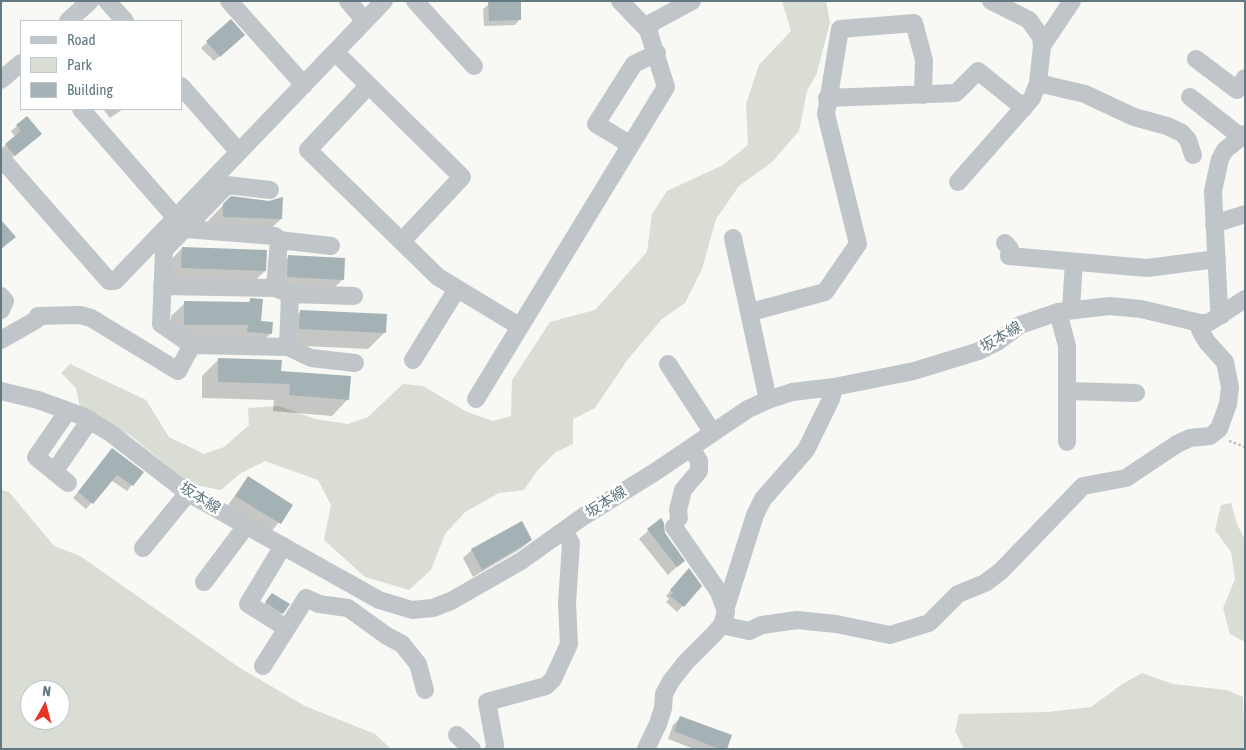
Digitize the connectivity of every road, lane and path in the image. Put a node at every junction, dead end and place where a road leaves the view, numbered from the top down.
1 (90, 1) edge
2 (107, 1) edge
3 (229, 1) edge
4 (348, 1) edge
5 (384, 1) edge
6 (414, 1) edge
7 (620, 1) edge
8 (692, 1) edge
9 (991, 1) edge
10 (1072, 1) edge
11 (69, 20) edge
12 (124, 20) edge
13 (364, 20) junction
14 (648, 30) junction
15 (1042, 46) junction
16 (335, 52) junction
17 (657, 53) junction
18 (1196, 59) dead end
19 (20, 63) edge
20 (474, 66) dead end
21 (1245, 78) edge
22 (1, 80) edge
23 (1038, 83) junction
24 (304, 85) junction
25 (368, 86) junction
26 (182, 87) edge
27 (923, 96) junction
28 (827, 98) junction
29 (1190, 98) dead end
30 (1024, 108) junction
31 (81, 110) edge
32 (1243, 136) edge
33 (631, 145) junction
34 (239, 152) junction
35 (1193, 155) dead end
36 (1, 158) edge
37 (958, 182) dead end
38 (270, 190) dead end
39 (1245, 214) edge
40 (181, 224) junction
41 (1214, 224) junction
42 (734, 238) dead end
43 (279, 240) junction
44 (402, 241) junction
45 (1005, 243) dead end
46 (331, 246) dead end
47 (1217, 259) junction
48 (1074, 262) junction
49 (162, 286) junction
50 (457, 289) junction
51 (282, 291) junction
52 (1, 296) edge
53 (354, 296) dead end
54 (1245, 299) edge
55 (1, 310) edge
56 (1064, 311) junction
57 (751, 312) junction
58 (1222, 314) junction
59 (1200, 324) junction
60 (519, 326) junction
61 (1, 340) edge
62 (192, 345) junction
63 (288, 347) junction
64 (413, 360) dead end
65 (355, 363) dead end
66 (668, 364) dead end
67 (834, 387) junction
68 (1, 391) edge
69 (1068, 391) junction
70 (1136, 393) dead end
71 (476, 399) dead end
72 (768, 400) junction
73 (66, 410) junction
74 (90, 420) junction
75 (713, 432) junction
76 (1067, 442) dead end
77 (691, 448) junction
78 (54, 472) junction
79 (68, 483) dead end
80 (188, 493) junction
81 (246, 526) junction
82 (564, 531) junction
83 (283, 546) junction
84 (143, 548) dead end
85 (204, 582) dead end
86 (726, 607) junction
87 (722, 625) junction
88 (286, 628) junction
89 (263, 666) dead end
90 (424, 690) dead end
91 (457, 735) dead end
92 (472, 749) edge
93 (494, 749) edge
94 (646, 749) edge

1 - 11 street
2 - 12 street
3 - 24 street
4 - 13 street
5 - 13 street
6 - 20 street
7 - 14 street
8 - 14 street
9 - 15 street
10 - 15 street
13 - 16 street
14 - 17 street
15 - 23 street
16 - 24 street
16 - 25 street
17 - 33 street
17 - 33 street
18 - 21 street
19 - 22 street
23 - 30 street
23 - 35 street
24 - 34 street
25 - 44 street
25 - 44 street
26 - 34 street
27 - 28 street
27 - 28 street
27 - 30 street
28 - 57 street
29 - 32 street
30 - 37 street
31 - 40 street
32 - 41 street
33 - 60 street
34 - 40 street
36 - 40 street
38 - 40 street
39 - 41 street
40 - 43 street
40 - 49 street
41 - 47 street
42 - 57 street
43 - 46 street
43 - 51 street
44 - 50 street
45 - 48 street
47 - 48 street
47 - 58 street
48 - 56 street
49 - 51 street
49 - 62 street
50 - 60 street
50 - 64 street
51 - 53 street
51 - 63 street
52 - 55 street
54 - 58 street
56 - 59 street, 坂本線
56 - 67 street, 坂本線
56 - 69 street
57 - 72 street
58 - 59 street
59 - 87 street
60 - 71 street
61 - 62 street
62 - 63 street
63 - 65 street
66 - 75 street
67 - 72 street, 坂本線
67 - 86 street
68 - 73 street, 坂本線
69 - 70 street
69 - 76 street
72 - 75 street, 坂本線
73 - 74 street, 坂本線
73 - 78 street
74 - 78 street
74 - 80 street, 坂本線
75 - 77 street, 坂本線
77 - 82 street, 坂本線
77 - 86 street
78 - 79 street
80 - 81 street, 坂本線
80 - 84 street
81 - 83 street, 坂本線
81 - 85 street
82 - 83 street, 坂本線
82 - 93 street
83 - 88 street
86 - 87 street
87 - 94 street
88 - 89 street
88 - 90 street
91 - 92 street

